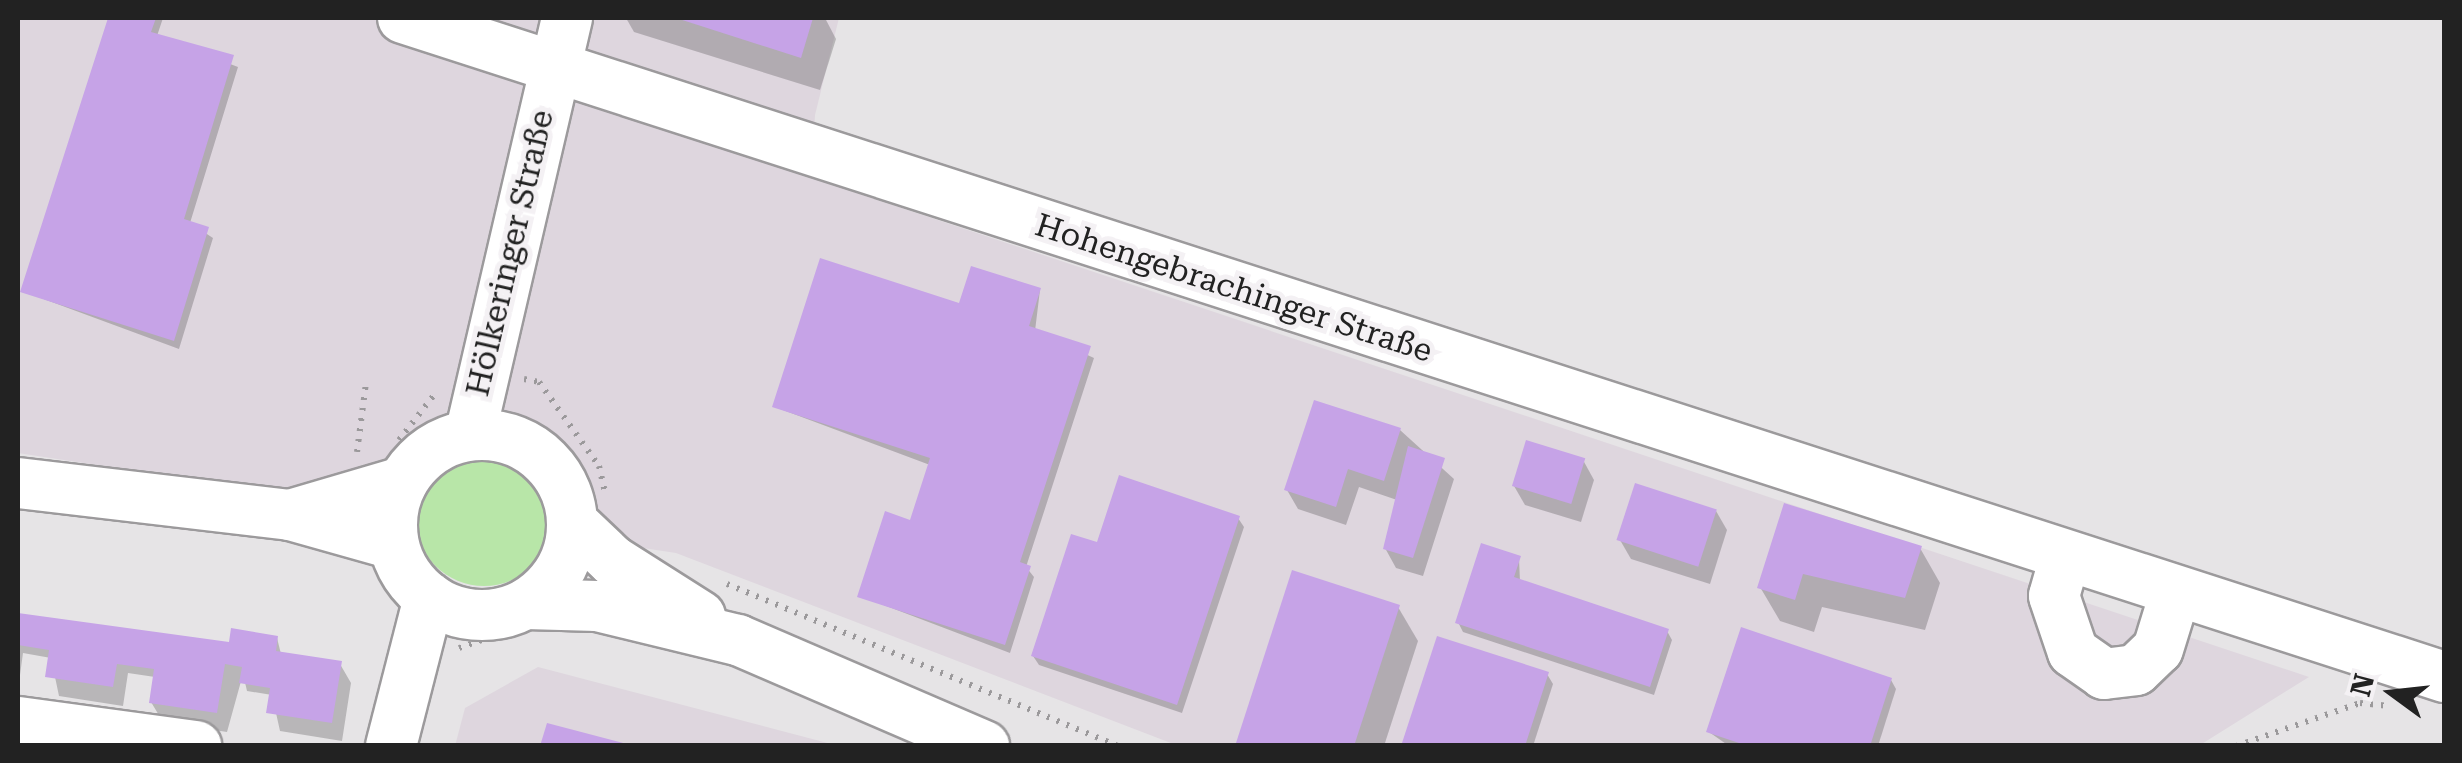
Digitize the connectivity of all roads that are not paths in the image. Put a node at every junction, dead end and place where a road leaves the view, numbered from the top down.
1 (404, 18) edge
2 (567, 18) edge
3 (552, 71) junction
4 (470, 435) junction
5 (388, 462) junction
6 (18, 483) edge
7 (590, 515) junction
8 (290, 516) junction
9 (393, 544) junction
10 (2064, 561) junction
11 (2174, 597) junction
12 (429, 598) junction
13 (526, 604) junction
14 (738, 640) junction
15 (2444, 677) edge
16 (18, 722) edge
17 (196, 746) edge
18 (391, 746) edge
19 (984, 746) edge

1 - 3 street, Hohengebrachinger Straße
2 - 3 street, Hölkeringer Straße
3 - 4 street, Hölkeringer Straße
3 - 10 street, Hohengebrachinger Straße
4 - 5 street
4 - 7 street
5 - 8 street
5 - 9 street
6 - 8 street
7 - 13 street
7 - 14 street
8 - 9 street
9 - 12 street
10 - 11 street, Hohengebrachinger Straße
10 - 11 street
11 - 15 street, Hohengebrachinger Straße
12 - 13 street
12 - 18 street
13 - 14 street
14 - 19 street
16 - 17 street

